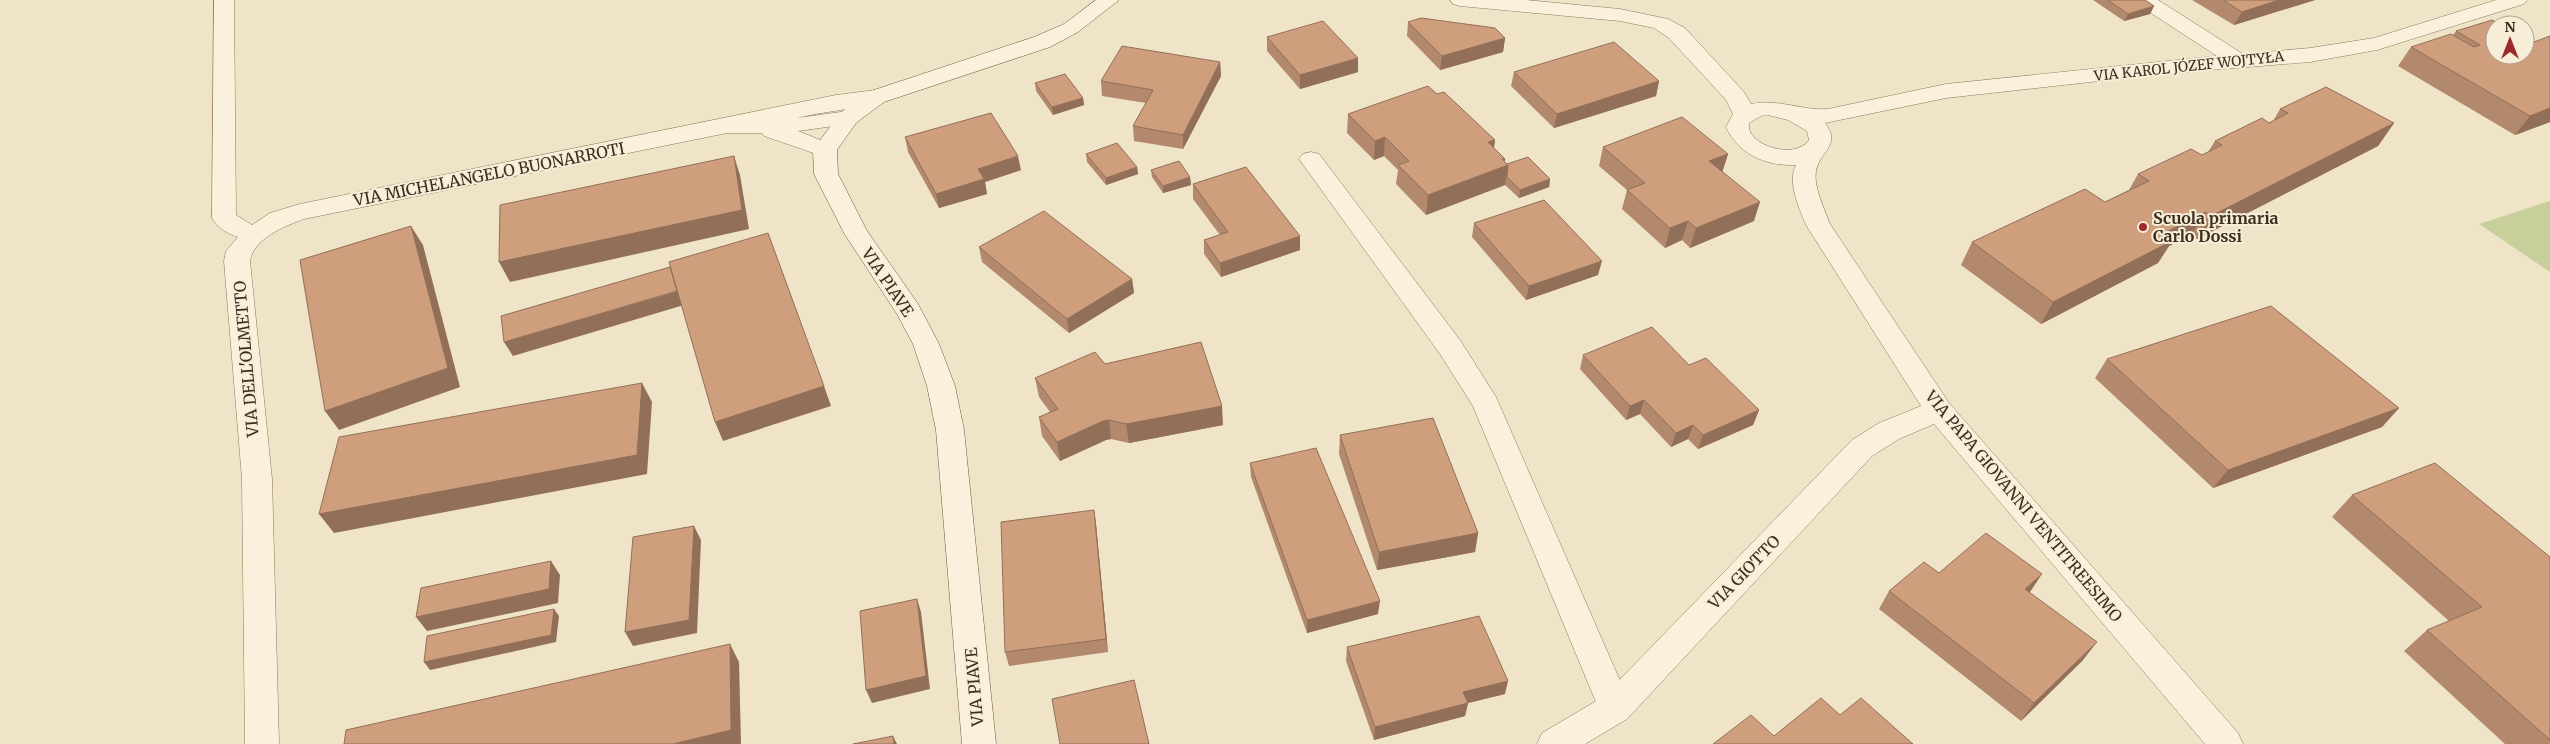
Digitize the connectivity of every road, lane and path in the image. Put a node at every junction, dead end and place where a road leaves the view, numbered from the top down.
1 (224, 0) edge
2 (1109, 0) edge
3 (1460, 0) edge
4 (2144, 0) edge
5 (2517, 0) edge
6 (2238, 60) junction
7 (876, 97) junction
8 (1741, 105) junction
9 (1856, 112) junction
10 (1793, 113) junction
11 (848, 118) junction
12 (727, 126) junction
13 (759, 128) junction
14 (1817, 142) junction
15 (826, 150) junction
16 (1778, 157) junction
17 (1310, 159) dead end
18 (1809, 202) junction
19 (255, 234) junction
20 (1939, 410) junction
21 (1615, 708) junction
22 (262, 744) edge
23 (979, 744) edge
24 (1554, 744) edge
25 (2226, 744) edge

1 - 19 street
2 - 7 street
3 - 8 street
4 - 6 street
5 - 6 street, VIA KAROL JÓZEF WOJTYŁA
6 - 9 street, VIA KAROL JÓZEF WOJTYŁA
7 - 11 street
7 - 12 street, VIA MICHELANGELO BUONARROTI
8 - 10 street, VIA KAROL JÓZEF WOJTYŁA
8 - 16 street
9 - 10 street, VIA KAROL JÓZEF WOJTYŁA
9 - 14 street, VIA KAROL JÓZEF WOJTYŁA
10 - 14 street
11 - 13 street, VIA MICHELANGELO BUONARROTI
11 - 15 street
12 - 13 street, VIA MICHELANGELO BUONARROTI
12 - 19 street, VIA MICHELANGELO BUONARROTI
13 - 15 street, VIA MICHELANGELO BUONARROTI
14 - 16 street
14 - 18 street, VIA PAPA GIOVANNI VENTITREESIMO
15 - 23 street, VIA PIAVE
16 - 18 street, VIA PAPA GIOVANNI VENTITREESIMO
17 - 21 street
18 - 20 street, VIA PAPA GIOVANNI VENTITREESIMO
19 - 22 street, VIA DELL'OLMETTO
20 - 21 street, VIA GIOTTO
20 - 25 street, VIA PAPA GIOVANNI VENTITREESIMO
21 - 24 street, VIA GIOTTO

